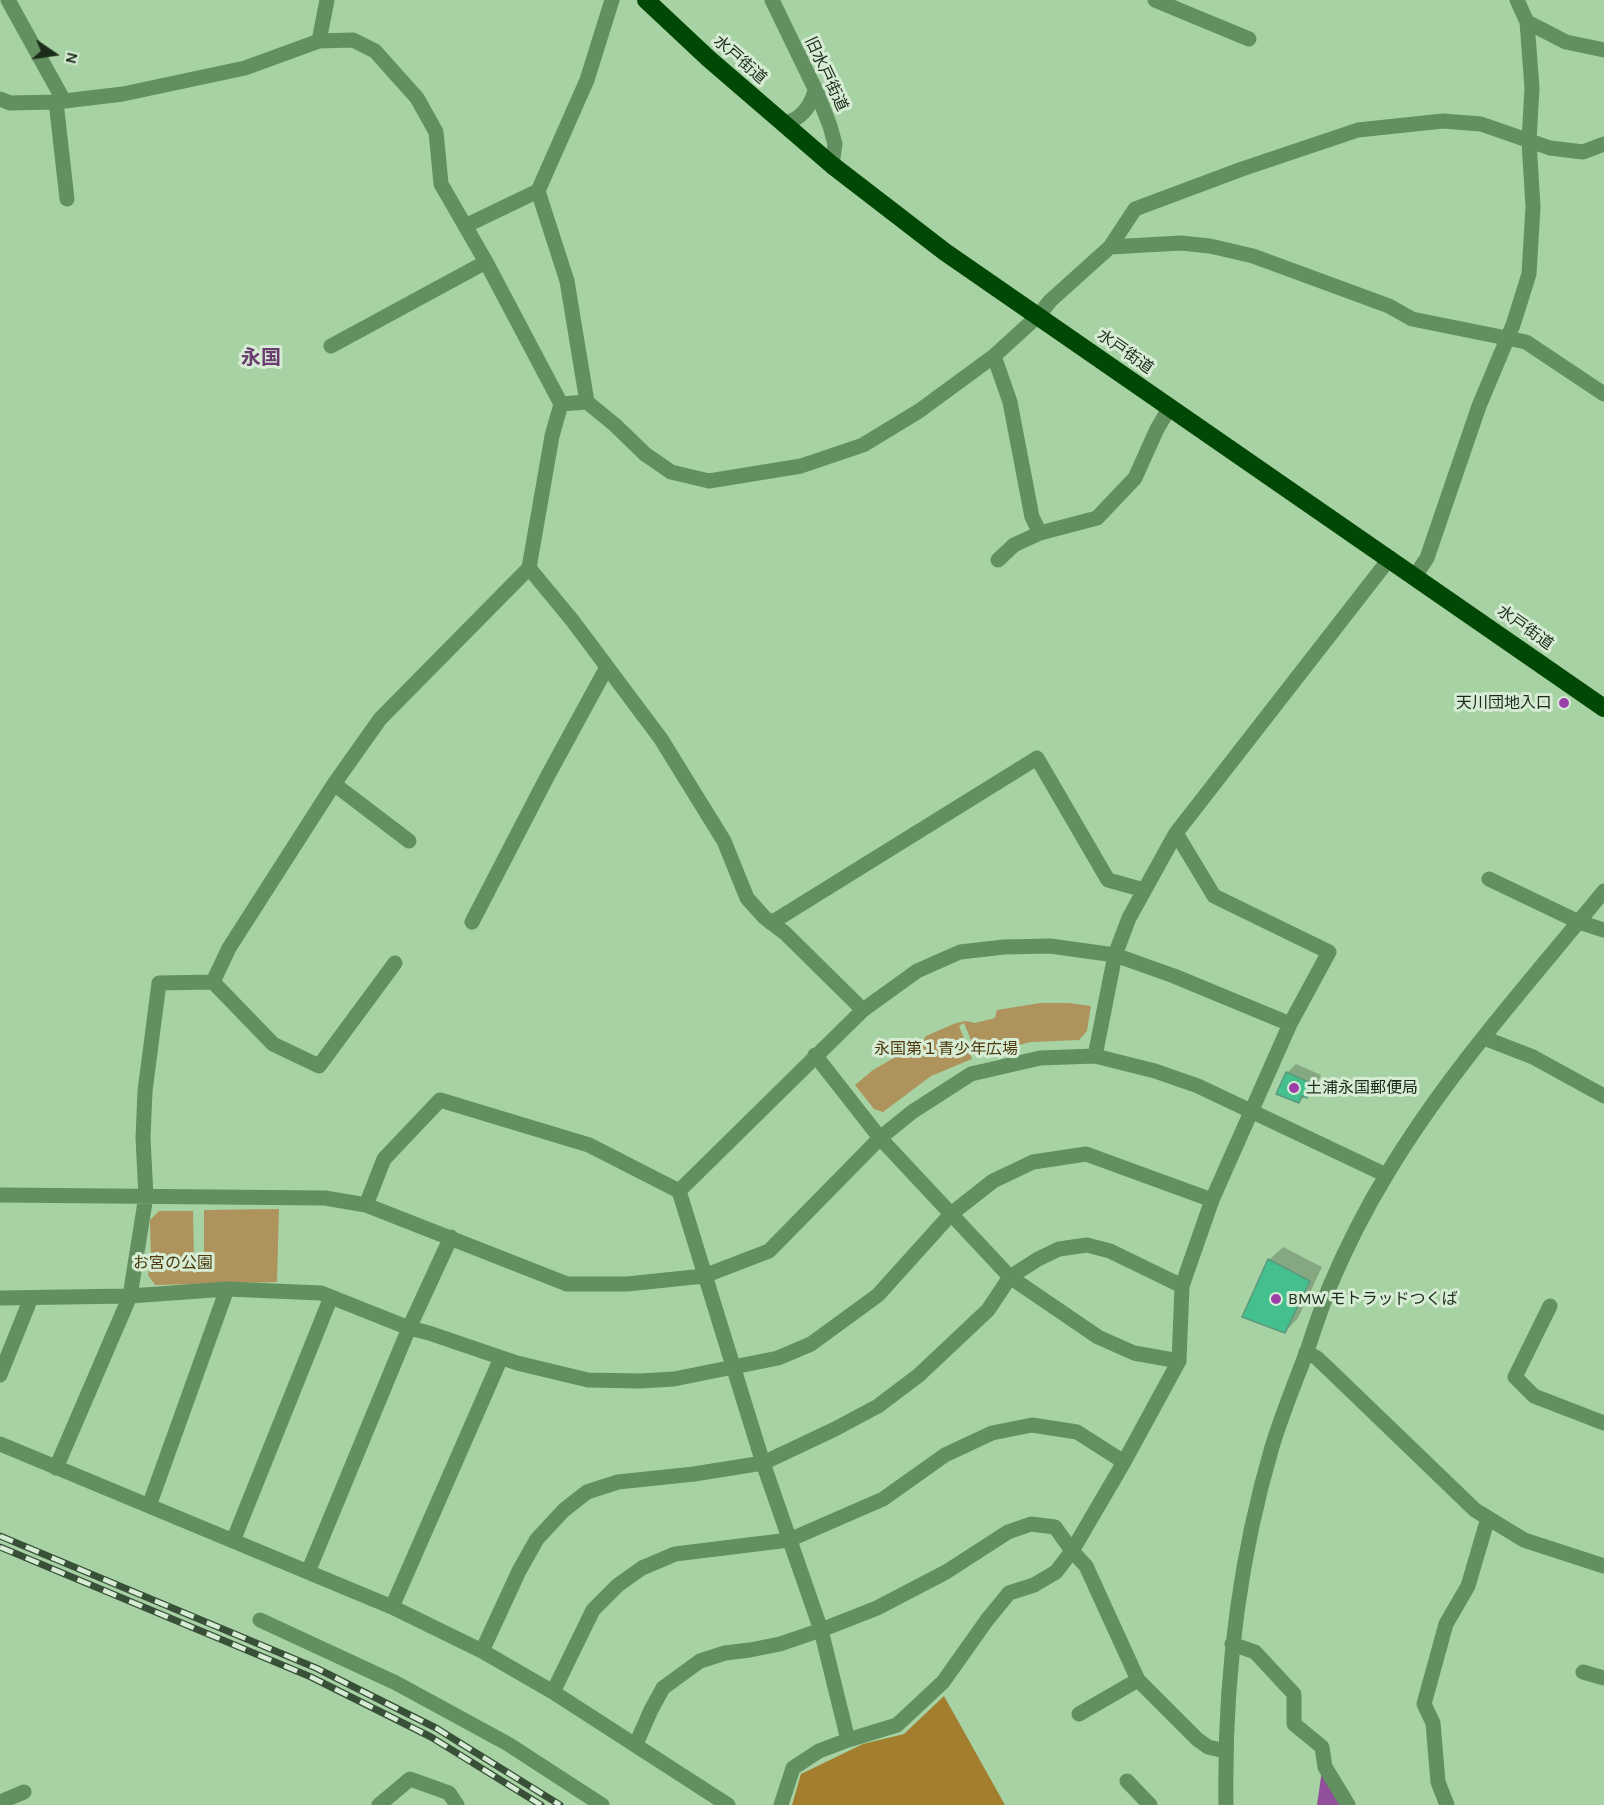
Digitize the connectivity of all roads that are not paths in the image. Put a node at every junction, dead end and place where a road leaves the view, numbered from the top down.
1 (8, 0) edge
2 (327, 0) edge
3 (612, 0) edge
4 (646, 0) edge
5 (772, 0) edge
6 (1155, 0) edge
7 (1517, 0) edge
8 (1527, 22) junction
9 (1249, 39) dead end
10 (319, 41) junction
11 (1604, 50) edge
12 (815, 91) junction
13 (0, 99) edge
14 (60, 101) junction
15 (783, 123) junction
16 (1529, 141) junction
17 (1604, 144) edge
18 (832, 165) junction
19 (538, 191) junction
20 (66, 199) dead end
21 (465, 226) junction
22 (1110, 247) junction
23 (486, 262) junction
24 (1039, 315) junction
25 (1508, 337) junction
26 (331, 346) dead end
27 (994, 356) junction
28 (1604, 394) edge
29 (587, 402) junction
30 (561, 404) junction
31 (1170, 407) junction
32 (1040, 533) junction
33 (1390, 558) junction
34 (998, 560) dead end
35 (529, 568) junction
36 (1415, 576) junction
37 (607, 668) junction
38 (1604, 708) edge
39 (334, 784) junction
40 (1176, 833) junction
41 (409, 841) dead end
42 (1489, 879) dead end
43 (1144, 891) junction
44 (1604, 891) edge
45 (472, 922) dead end
46 (771, 922) junction
47 (1579, 922) junction
48 (1604, 930) edge
49 (1114, 955) junction
50 (395, 963) dead end
51 (213, 982) junction
52 (864, 1010) junction
53 (1290, 1024) junction
54 (1484, 1038) junction
55 (815, 1056) junction
56 (1095, 1056) junction
57 (1604, 1096) edge
58 (1251, 1109) junction
59 (880, 1138) junction
60 (1386, 1175) junction
61 (679, 1191) junction
62 (0, 1195) edge
63 (146, 1196) junction
64 (1212, 1200) junction
65 (366, 1205) junction
66 (951, 1214) junction
67 (451, 1237) junction
68 (704, 1276) junction
69 (1010, 1277) junction
70 (1182, 1286) junction
71 (227, 1289) junction
72 (130, 1296) junction
73 (331, 1297) junction
74 (0, 1298) edge
75 (31, 1298) junction
76 (1550, 1306) dead end
77 (409, 1328) junction
78 (1306, 1352) junction
79 (501, 1358) junction
80 (1179, 1361) junction
81 (732, 1365) junction
82 (0, 1375) edge
83 (1604, 1423) edge
84 (0, 1444) edge
85 (1124, 1462) junction
86 (763, 1463) junction
87 (56, 1468) junction
88 (149, 1506) junction
89 (1488, 1518) junction
90 (789, 1540) junction
91 (233, 1541) junction
92 (1072, 1551) junction
93 (1604, 1566) edge
94 (308, 1572) junction
95 (392, 1607) junction
96 (260, 1620) dead end
97 (821, 1630) junction
98 (1232, 1644) junction
99 (482, 1651) junction
100 (1583, 1672) dead end
101 (1604, 1678) edge
102 (1138, 1680) junction
103 (553, 1692) junction
104 (1079, 1714) dead end
105 (848, 1740) junction
106 (636, 1744) junction
107 (1225, 1751) junction
108 (1127, 1781) dead end
109 (24, 1792) dead end
110 (0, 1802) edge
111 (378, 1805) edge
112 (457, 1805) edge
113 (602, 1805) edge
114 (728, 1805) edge
115 (781, 1805) edge
116 (1150, 1805) edge
117 (1226, 1805) edge
118 (1348, 1805) edge
119 (1447, 1805) edge

1 - 14 street
2 - 10 street
3 - 19 street
4 - 15 highway, 水戸街道
5 - 12 street, 旧水戸街道
6 - 9 street
7 - 8 street
8 - 11 street
8 - 16 street
10 - 14 street
10 - 21 street
12 - 15 street
12 - 18 street, 旧水戸街道
13 - 14 street
14 - 20 street
15 - 18 highway, 水戸街道
16 - 17 street
16 - 22 street
16 - 25 street
18 - 24 highway, 水戸街道
19 - 21 street
19 - 29 street
21 - 23 street
22 - 24 street
22 - 25 street
23 - 26 street
23 - 30 street
24 - 27 street
24 - 31 highway, 水戸街道
25 - 28 street
25 - 36 street
27 - 29 street
27 - 32 street
29 - 30 street
30 - 35 street
31 - 32 street
31 - 33 highway, 水戸街道
32 - 34 street
33 - 36 highway, 水戸街道
33 - 40 street
35 - 37 street
35 - 39 street
36 - 38 highway, 水戸街道
37 - 45 street
37 - 46 street
39 - 41 street
39 - 51 street
40 - 43 street
40 - 53 street
42 - 47 street
43 - 46 street
43 - 49 street
44 - 47 street
46 - 52 street
47 - 48 street
47 - 54 street
49 - 52 street
49 - 53 street
49 - 56 street
50 - 51 street
51 - 63 street
52 - 55 street
53 - 58 street
54 - 57 street
54 - 60 street
55 - 59 street
55 - 61 street
56 - 58 street
56 - 59 street
58 - 60 street
58 - 64 street
59 - 66 street
59 - 68 street
60 - 78 street
61 - 65 street
61 - 68 street
62 - 63 street
63 - 65 street
63 - 72 street
64 - 66 street
64 - 70 street
65 - 67 street
66 - 69 street
66 - 81 street
67 - 68 street
67 - 77 street
68 - 81 street
69 - 70 street
69 - 80 street
69 - 86 street
70 - 80 street
71 - 72 street
71 - 73 street
71 - 88 street
72 - 75 street
72 - 87 street
73 - 77 street
73 - 91 street
74 - 75 street
75 - 82 street
76 - 83 street
77 - 79 street
77 - 94 street
78 - 89 street
78 - 98 street
79 - 81 street
79 - 95 street
80 - 85 street
81 - 86 street
84 - 87 street
85 - 90 street
85 - 92 street
86 - 90 street
86 - 99 street
87 - 88 street
88 - 91 street
89 - 93 street
89 - 119 street
90 - 97 street
90 - 103 street
91 - 94 street
92 - 97 street
92 - 102 street
92 - 105 street
94 - 95 street
95 - 99 street
96 - 113 street
97 - 105 street
97 - 106 street
98 - 107 street
98 - 118 street
99 - 103 street
100 - 101 street
102 - 104 street
102 - 107 street
103 - 106 street
105 - 115 street
106 - 114 street
107 - 117 street
108 - 116 street
109 - 110 street
111 - 112 street

